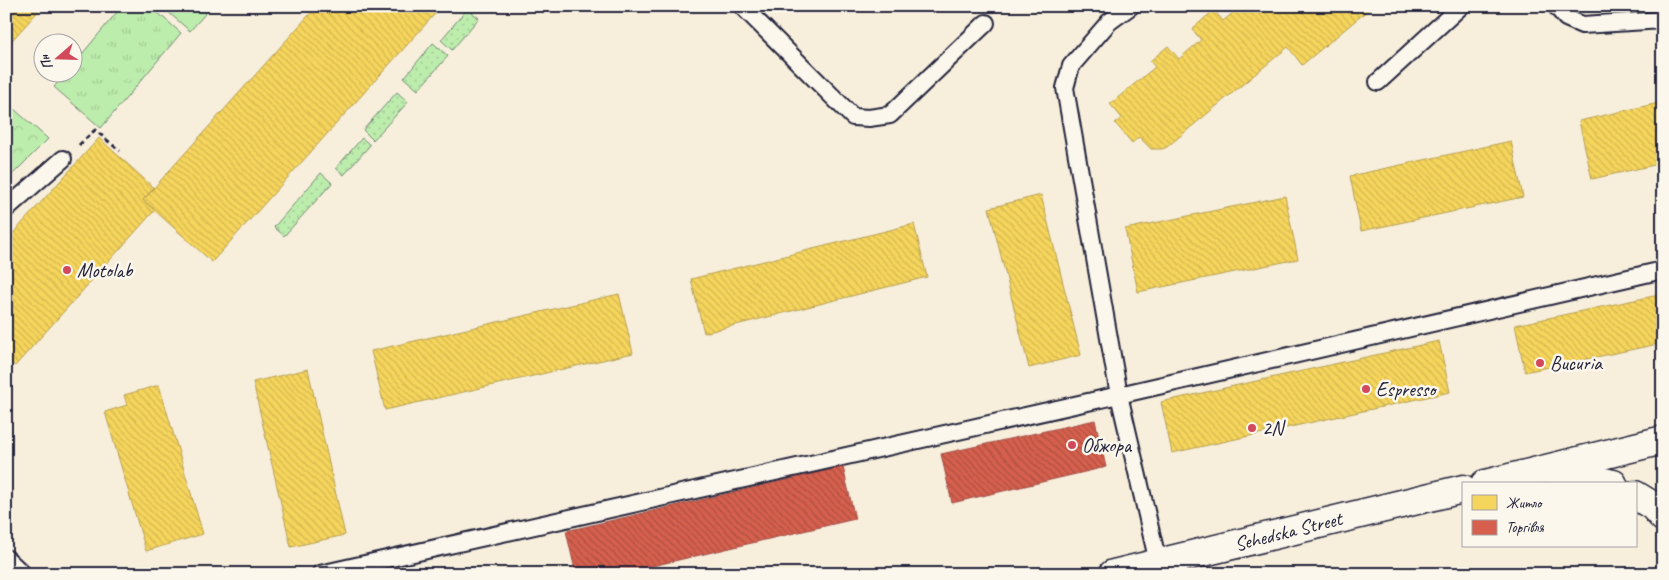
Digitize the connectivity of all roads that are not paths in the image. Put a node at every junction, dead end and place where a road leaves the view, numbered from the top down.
1 (742, 6) edge
2 (1131, 6) edge
3 (1460, 6) edge
4 (1556, 6) edge
5 (1663, 20) edge
6 (986, 22) dead end
7 (1378, 82) dead end
8 (64, 159) road end
9 (6, 209) edge
10 (1663, 270) edge
11 (1119, 395) junction
12 (1663, 440) edge
13 (1545, 469) junction
14 (1493, 482) edge
15 (1604, 482) edge
16 (1462, 489) edge
17 (1636, 496) edge
18 (1663, 517) edge
19 (6, 558) edge
20 (1160, 568) edge
21 (23, 574) edge
22 (320, 574) edge
23 (1113, 574) edge

1 - 6 lane
2 - 11 lane
3 - 7 lane
4 - 5 lane
8 - 9 lane
10 - 11 lane
11 - 20 lane
11 - 22 lane
12 - 13 main road
13 - 14 main road
13 - 15 main road
16 - 20 main road, Sehedska Street
17 - 18 main road
19 - 21 lane
20 - 23 main road, Sehedska Street

